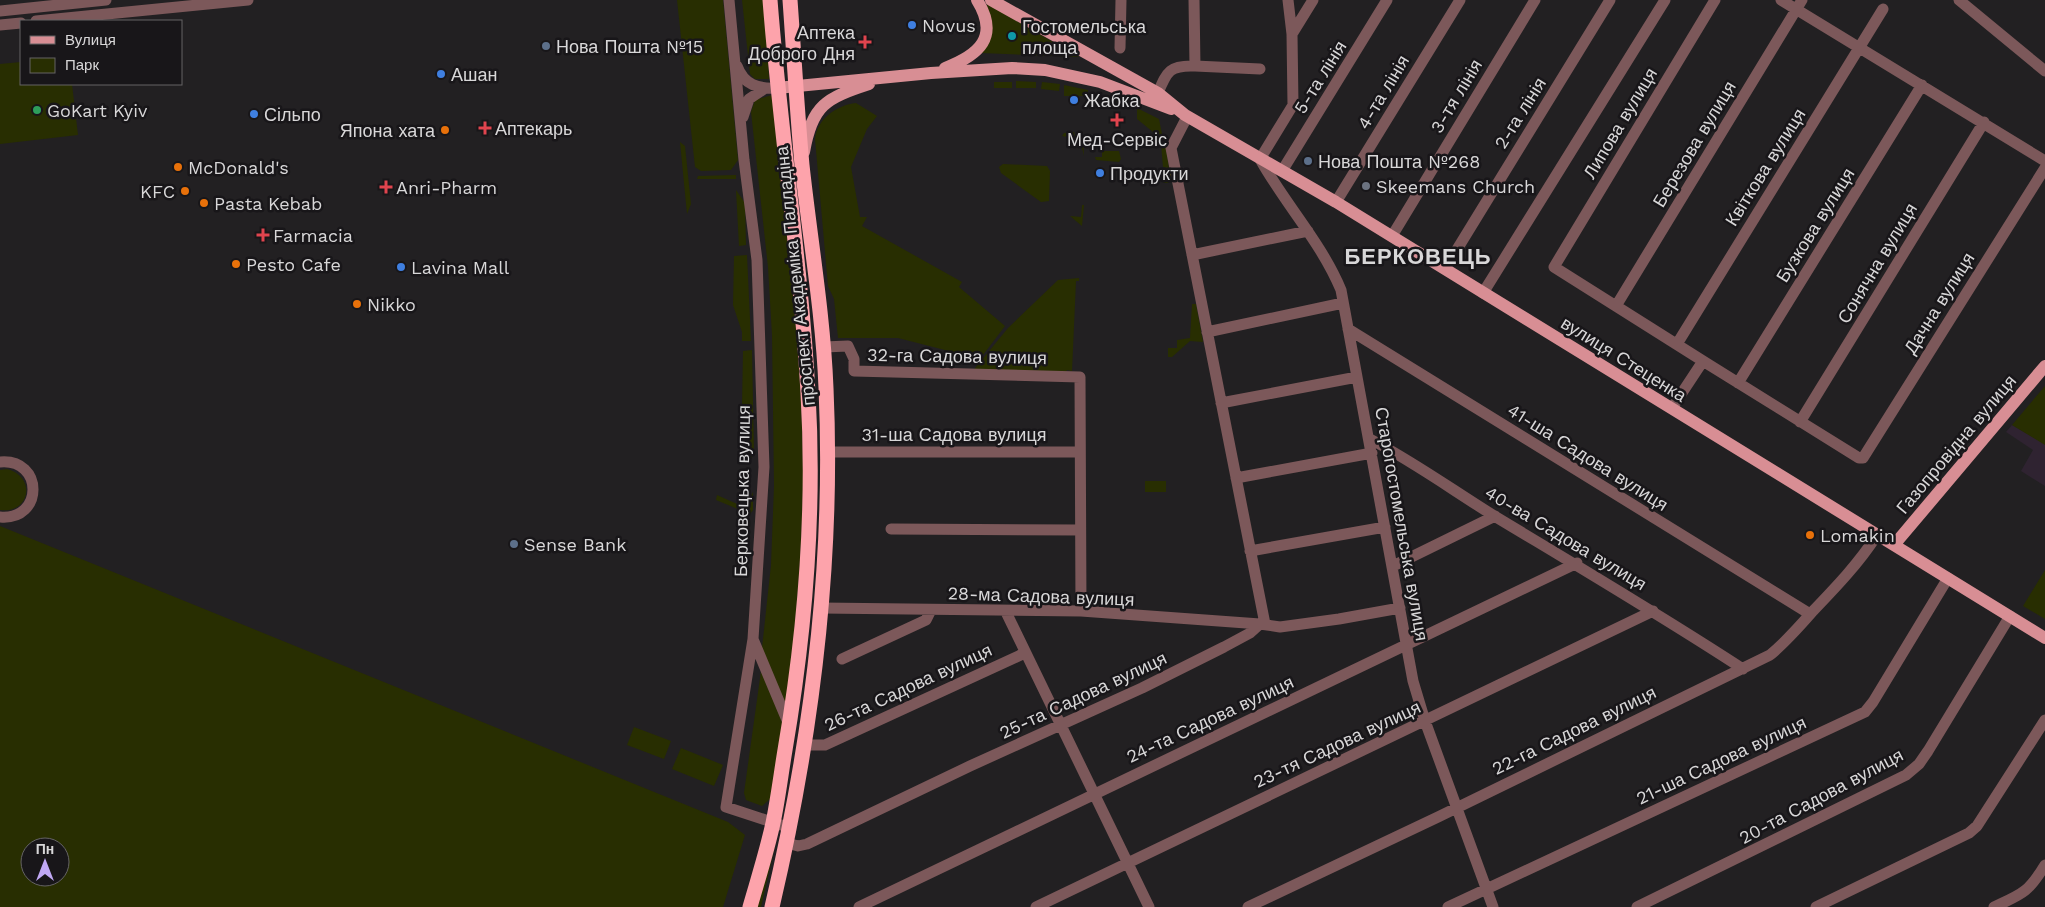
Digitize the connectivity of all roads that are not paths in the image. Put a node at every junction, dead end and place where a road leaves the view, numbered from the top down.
1 (106, 0) edge
2 (248, 0) edge
3 (729, 0) edge
4 (770, 0) edge
5 (790, 0) edge
6 (977, 0) edge
7 (1120, 0) edge
8 (1194, 0) edge
9 (1288, 0) edge
10 (1313, 0) edge
11 (1387, 0) edge
12 (1460, 0) edge
13 (1535, 0) edge
14 (1610, 0) edge
15 (1664, 0) edge
16 (1715, 0) edge
17 (1781, 0) edge
18 (994, 1) edge
19 (1963, 1) edge
20 (1799, 4) edge
21 (1883, 9) dead end
22 (0, 11) edge
23 (46, 20) edge
24 (20, 23) edge
25 (0, 25) edge
26 (1292, 34) junction
27 (1120, 48) dead end
28 (1859, 48) junction
29 (734, 58) junction
30 (1195, 66) junction
31 (1260, 69) dead end
32 (2045, 71) edge
33 (931, 73) junction
34 (893, 77) junction
35 (1922, 85) junction
36 (796, 86) junction
37 (771, 88) junction
38 (1158, 93) junction
39 (1185, 115) junction
40 (1984, 122) junction
41 (741, 126) junction
42 (1260, 159) junction
43 (2045, 160) edge
44 (802, 164) junction
45 (2045, 168) edge
46 (1282, 171) junction
47 (1336, 202) junction
48 (1308, 232) junction
49 (1392, 236) junction
50 (1192, 255) junction
51 (1445, 269) junction
52 (1483, 292) junction
53 (1343, 303) junction
54 (1616, 306) junction
55 (1348, 329) junction
56 (1207, 332) junction
57 (1677, 344) junction
58 (824, 347) junction
59 (1703, 361) junction
60 (2045, 366) edge
61 (1358, 377) junction
62 (1738, 383) junction
63 (1221, 403) junction
64 (1672, 408) junction
65 (1800, 422) junction
66 (1370, 439) junction
67 (828, 452) junction
68 (1080, 452) junction
69 (1372, 452) junction
70 (3, 460) edge
71 (1236, 478) junction
72 (1496, 516) junction
73 (0, 517) edge
74 (1385, 527) junction
75 (891, 529) dead end
76 (1080, 530) junction
77 (1877, 534) junction
78 (1894, 545) junction
79 (1250, 551) junction
80 (1576, 563) junction
81 (1393, 566) junction
82 (1948, 578) junction
83 (821, 608) junction
84 (1400, 608) junction
85 (931, 610) junction
86 (1653, 611) junction
87 (1006, 612) junction
88 (1081, 612) junction
89 (1810, 614) junction
90 (2010, 616) junction
91 (1262, 624) junction
92 (2045, 638) edge
93 (753, 639) junction
94 (1406, 645) junction
95 (1025, 653) junction
96 (842, 659) dead end
97 (1743, 669) junction
98 (2045, 720) edge
99 (1425, 721) junction
100 (1059, 725) junction
101 (790, 726) junction
102 (804, 745) junction
103 (1092, 794) junction
104 (1456, 807) junction
105 (773, 822) junction
106 (790, 828) junction
107 (787, 843) junction
108 (1128, 862) junction
109 (2045, 866) edge
110 (1486, 889) junction
111 (750, 907) edge
112 (772, 907) edge
113 (859, 907) edge
114 (1036, 907) edge
115 (1150, 907) edge
116 (1248, 907) edge
117 (1448, 907) edge
118 (1492, 907) edge
119 (1637, 907) edge
120 (1816, 907) edge
121 (1994, 907) edge

1 - 22 street
2 - 23 street
3 - 29 street, Берковецька вулиця
4 - 37 highway
5 - 36 highway
6 - 33 main road
7 - 27 street
8 - 30 street
9 - 26 street
10 - 26 street
11 - 46 street, 5-та лінія
12 - 47 street, 4-та лінія
13 - 49 street, 3-тя лінія
14 - 51 street, 2-га лінія
15 - 52 street
16 - 54 street, Липова вулиця
17 - 20 street
18 - 38 main road, вулиця Стеценка
19 - 32 street
20 - 28 street
20 - 54 street, Березова вулиця
21 - 28 street, Квіткова вулиця
24 - 25 street
26 - 42 street
28 - 35 street
28 - 57 street, Квіткова вулиця
29 - 37 street, Берковецька вулиця
29 - 41 street, Берковецька вулиця
30 - 31 street
30 - 38 street
33 - 34 main road
33 - 39 main road, вулиця Стеценка
34 - 36 main road
34 - 44 main road
35 - 40 street
35 - 62 street, Бузкова вулиця
36 - 37 main road
36 - 44 highway, проспект Академіка Палладіна
37 - 41 street, Берковецька вулиця
37 - 101 highway, проспект Академіка Палладіна
38 - 39 main road, вулиця Стеценка
39 - 42 main road, вулиця Стеценка
39 - 50 street
40 - 43 street
40 - 65 street, Сонячна вулиця
41 - 93 street, Берковецька вулиця
42 - 46 main road, вулиця Стеценка
42 - 48 street, Старогостомельська вулиця
44 - 58 highway, проспект Академіка Палладіна
45 - 65 street, Дачна вулиця
46 - 47 main road, вулиця Стеценка
47 - 49 main road, вулиця Стеценка
48 - 50 street
48 - 53 street, Старогостомельська вулиця
49 - 51 main road, вулиця Стеценка
50 - 56 street
51 - 52 main road, вулиця Стеценка
52 - 64 main road, вулиця Стеценка
53 - 55 street, Старогостомельська вулиця
53 - 56 street
54 - 57 street
55 - 61 street, Старогостомельська вулиця
55 - 89 street, 41-ша Садова вулиця
56 - 63 street
57 - 59 street
58 - 67 highway, проспект Академіка Палладіна
58 - 68 street, 32-га Садова вулиця
59 - 62 street
59 - 64 street
60 - 78 main road, Газопровідна вулиця
61 - 63 street
61 - 66 street, Старогостомельська вулиця
62 - 65 street
63 - 71 street
64 - 77 main road, вулиця Стеценка
66 - 69 street, Старогостомельська вулиця
66 - 72 street, 40-ва Садова вулиця
67 - 68 street, 31-ша Садова вулиця
67 - 83 highway, проспект Академіка Палладіна
68 - 76 street
69 - 71 street
69 - 74 street, Старогостомельська вулиця
70 - 73 street
71 - 79 street
72 - 80 street, 40-ва Садова вулиця
72 - 81 street
74 - 79 street
74 - 81 street, Старогостомельська вулиця
75 - 76 street
76 - 88 street
77 - 78 main road, вулиця Стеценка
77 - 89 street, 22-га Садова вулиця
78 - 82 main road, вулиця Стеценка
79 - 91 street
80 - 86 street, 40-ва Садова вулиця
80 - 94 street, 24-та Садова вулиця
81 - 84 street, Старогостомельська вулиця
82 - 90 main road, вулиця Стеценка
82 - 110 street, 21-ша Садова вулиця
83 - 85 street, 28-ма Садова вулиця
83 - 102 highway, проспект Академіка Палладіна
84 - 91 street
84 - 94 street, Старогостомельська вулиця
85 - 87 street, 28-ма Садова вулиця
85 - 96 street
86 - 97 street, 40-ва Садова вулиця
86 - 99 street, 23-тя Садова вулиця
87 - 88 street, 28-ма Садова вулиця
87 - 95 street
88 - 91 street, 28-ма Садова вулиця
89 - 97 street, 22-га Садова вулиця
90 - 92 main road, вулиця Стеценка
90 - 119 street, 20-та Садова вулиця
91 - 100 street, 25-та Садова вулиця
93 - 101 street
93 - 105 street, Берковецька вулиця
94 - 99 street, Старогостомельська вулиця
94 - 103 street, 24-та Садова вулиця
95 - 100 street
95 - 102 street, 26-та Садова вулиця
97 - 104 street, 22-га Садова вулиця
98 - 120 street
99 - 104 street, Старогостомельська вулиця
99 - 108 street, 23-тя Садова вулиця
100 - 103 street
100 - 107 street, 25-та Садова вулиця
101 - 105 highway, проспект Академіка Палладіна
102 - 106 highway, проспект Академіка Палладіна
103 - 108 street
103 - 113 street, 24-та Садова вулиця
104 - 110 street, Старогостомельська вулиця
104 - 116 street, 22-га Садова вулиця
105 - 106 street
105 - 111 highway, проспект Академіка Палладіна
106 - 107 highway, проспект Академіка Палладіна
107 - 112 highway, проспект Академіка Палладіна
108 - 114 street, 23-тя Садова вулиця
108 - 115 street
109 - 121 street
110 - 117 street, 21-ша Садова вулиця
110 - 118 street, Старогостомельська вулиця

